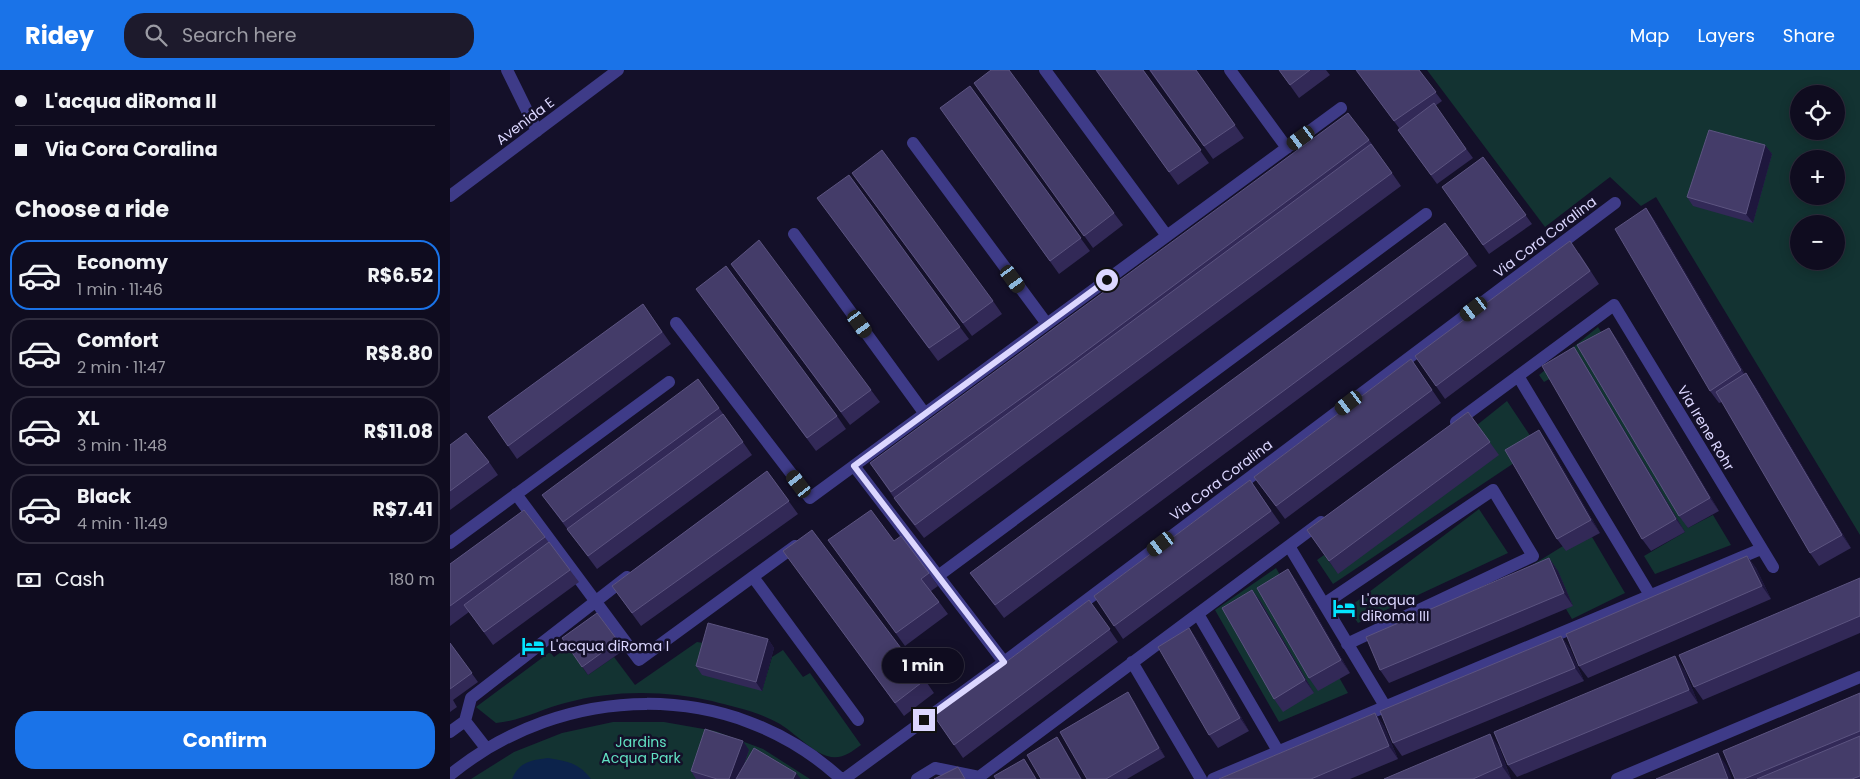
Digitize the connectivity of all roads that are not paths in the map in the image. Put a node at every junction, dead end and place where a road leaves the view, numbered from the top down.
1 (507, 70) edge
2 (618, 70) edge
3 (1045, 70) edge
4 (1230, 70) edge
5 (1341, 108) dead end
6 (537, 131) junction
7 (913, 144) dead end
8 (1287, 148) junction
9 (450, 196) edge
10 (1615, 203) dead end
11 (1426, 214) dead end
12 (794, 234) dead end
13 (1167, 236) junction
14 (676, 323) dead end
15 (1046, 324) junction
16 (1518, 376) junction
17 (669, 382) dead end
18 (925, 414) junction
19 (1447, 429) edge
20 (854, 466) junction
21 (516, 494) junction
22 (1328, 517) edge
23 (450, 543) edge
24 (795, 546) edge
25 (1289, 546) junction
26 (1761, 549) junction
27 (1772, 567) dead end
28 (633, 572) edge
29 (752, 576) junction
30 (938, 576) junction
31 (1650, 595) junction
32 (594, 601) junction
33 (1324, 604) junction
34 (1198, 614) junction
35 (1348, 644) junction
36 (1004, 662) junction
37 (1132, 662) junction
38 (1860, 677) edge
39 (1385, 706) junction
40 (858, 720) dead end
41 (465, 721) junction
42 (450, 732) edge
43 (486, 748) junction
44 (1278, 751) junction
45 (450, 775) edge
46 (979, 778) edge
47 (842, 779) edge
48 (917, 779) edge
49 (1202, 779) edge
50 (1213, 779) edge
51 (1617, 779) edge

1 - 6 street
2 - 6 street, Avenida E
3 - 13 street
4 - 8 street
5 - 8 street
6 - 9 street, Avenida E
7 - 15 street
8 - 13 street
10 - 36 street, Via Cora Coralina
11 - 30 street
12 - 18 street
13 - 15 street
14 - 20 street
15 - 18 street
16 - 19 street
16 - 26 street, Via Irene Rohr
16 - 31 street
17 - 21 street
18 - 20 street
20 - 30 street
21 - 23 street
21 - 32 street
22 - 25 street
24 - 29 street
25 - 33 street
25 - 34 street
26 - 27 street, Via Irene Rohr
26 - 31 street
28 - 32 street
29 - 32 street
29 - 40 street
30 - 36 street
31 - 39 street
32 - 41 street
33 - 35 street
33 - 35 street
34 - 37 street
34 - 44 street
35 - 39 street
36 - 47 street, Via Cora Coralina
37 - 46 street
37 - 49 street
38 - 51 street
39 - 44 street
41 - 42 street
41 - 43 street
43 - 45 street
43 - 47 street
44 - 50 street
46 - 48 street

